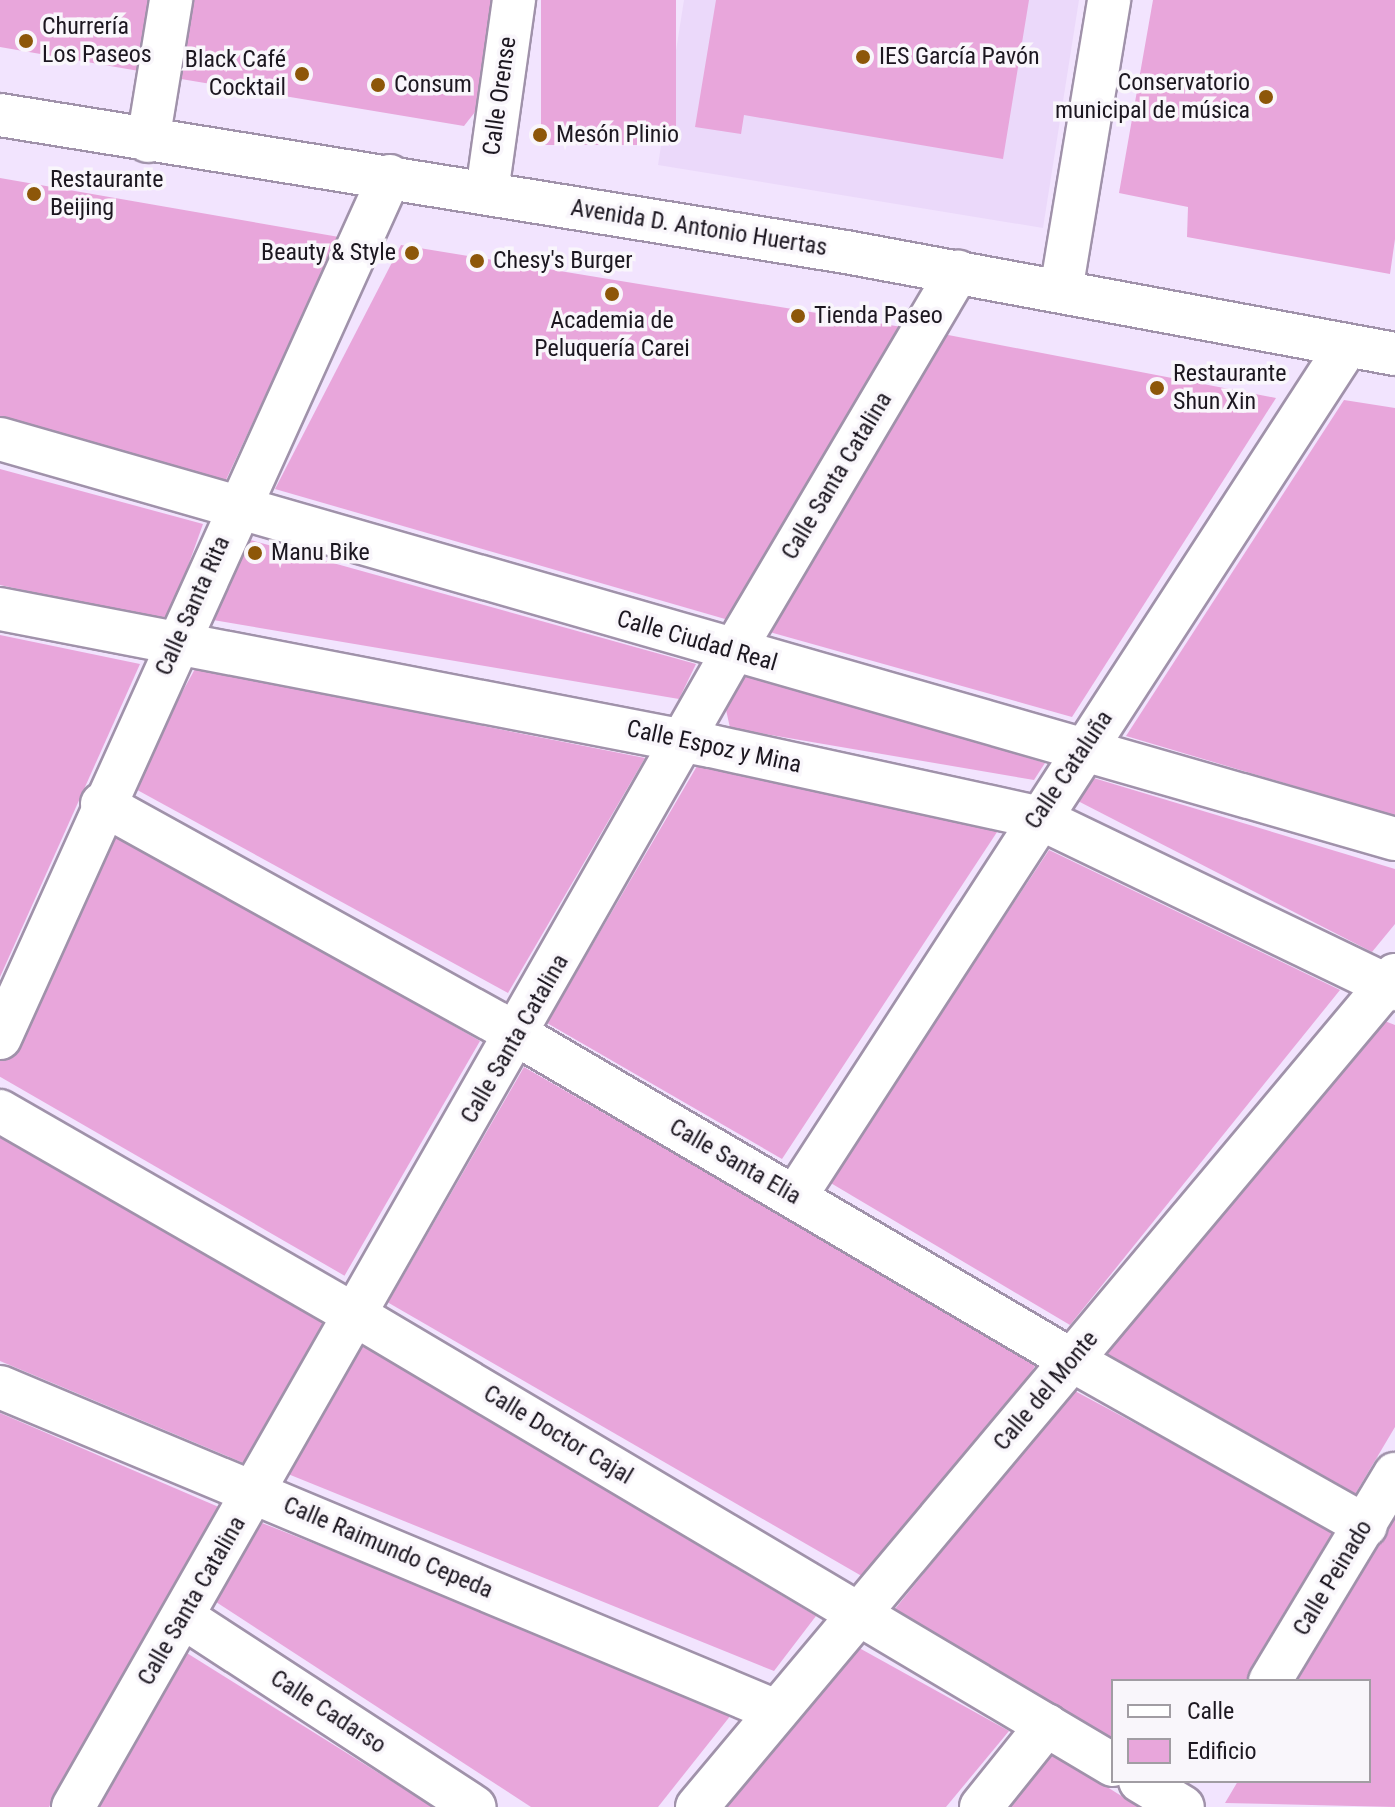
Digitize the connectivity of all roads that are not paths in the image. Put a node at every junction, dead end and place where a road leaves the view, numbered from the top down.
1 (171, 0) edge
2 (514, 0) edge
3 (1109, 0) edge
4 (0, 115) edge
5 (148, 141) junction
6 (390, 176) junction
7 (487, 192) junction
8 (958, 272) junction
9 (1061, 291) junction
10 (1347, 346) junction
11 (1395, 354) edge
12 (0, 439) edge
13 (235, 508) junction
14 (0, 609) edge
15 (177, 645) junction
16 (733, 652) junction
17 (685, 741) junction
18 (1083, 750) junction
19 (102, 804) junction
20 (1037, 817) junction
21 (1395, 839) edge
22 (1392, 983) edge
23 (517, 1035) junction
24 (0, 1038) edge
25 (0, 1111) edge
26 (795, 1197) junction
27 (357, 1316) junction
28 (1073, 1361) junction
29 (0, 1387) edge
30 (1395, 1474) edge
31 (255, 1492) junction
32 (1366, 1526) junction
33 (856, 1613) junction
34 (183, 1617) junction
35 (1271, 1679) edge
36 (776, 1711) junction
37 (1047, 1725) junction
38 (1111, 1764) edge
39 (1143, 1783) edge
40 (1208, 1783) edge
41 (73, 1807) edge
42 (474, 1807) edge
43 (697, 1807) edge
44 (981, 1807) edge
45 (1183, 1807) edge
46 (1193, 1807) edge

1 - 5 street
2 - 7 street, Calle Orense
3 - 9 street
4 - 5 street, Avenida D. Antonio Huertas
5 - 6 street, Avenida D. Antonio Huertas
6 - 7 street, Avenida D. Antonio Huertas
6 - 13 street, Calle Santa Rita
7 - 8 street, Avenida D. Antonio Huertas
8 - 9 street, Avenida D. Antonio Huertas
8 - 16 street, Calle Santa Catalina
9 - 10 street, Avenida D. Antonio Huertas
10 - 11 street, Avenida D. Antonio Huertas
10 - 18 street, Calle Cataluña
12 - 13 street, Calle Ciudad Real
13 - 15 street, Calle Santa Rita
13 - 16 street, Calle Ciudad Real
14 - 15 street, Calle Espoz y Mina
15 - 17 street, Calle Espoz y Mina
15 - 19 street, Calle Santa Rita
16 - 17 street, Calle Santa Catalina
16 - 18 street, Calle Ciudad Real
17 - 20 street, Calle Espoz y Mina
17 - 23 street, Calle Santa Catalina
18 - 20 street, Calle Cataluña
18 - 21 street, Calle Ciudad Real
19 - 23 street, Calle Santa Elia
19 - 24 street, Calle Santa Rita
20 - 22 street, Calle Espoz y Mina
20 - 26 street, Calle Cataluña
22 - 28 street, Calle del Monte
23 - 26 street, Calle Santa Elia
23 - 27 street, Calle Santa Catalina
25 - 27 street, Calle Doctor Cajal
26 - 28 street, Calle Santa Elia
27 - 31 street, Calle Santa Catalina
27 - 33 street, Calle Doctor Cajal
28 - 32 street, Calle Santa Elia
28 - 33 street, Calle del Monte
29 - 31 street, Calle Raimundo Cepeda
30 - 32 street, Calle Peinado
31 - 34 street, Calle Santa Catalina
31 - 36 street, Calle Raimundo Cepeda
32 - 35 street, Calle Peinado
33 - 36 street, Calle del Monte
33 - 37 street, Calle Doctor Cajal
34 - 41 street, Calle Santa Catalina
34 - 42 street, Calle Cadarso
36 - 43 street, Calle del Monte
37 - 38 street, Calle Doctor Cajal
37 - 44 street
39 - 45 street
40 - 46 street

